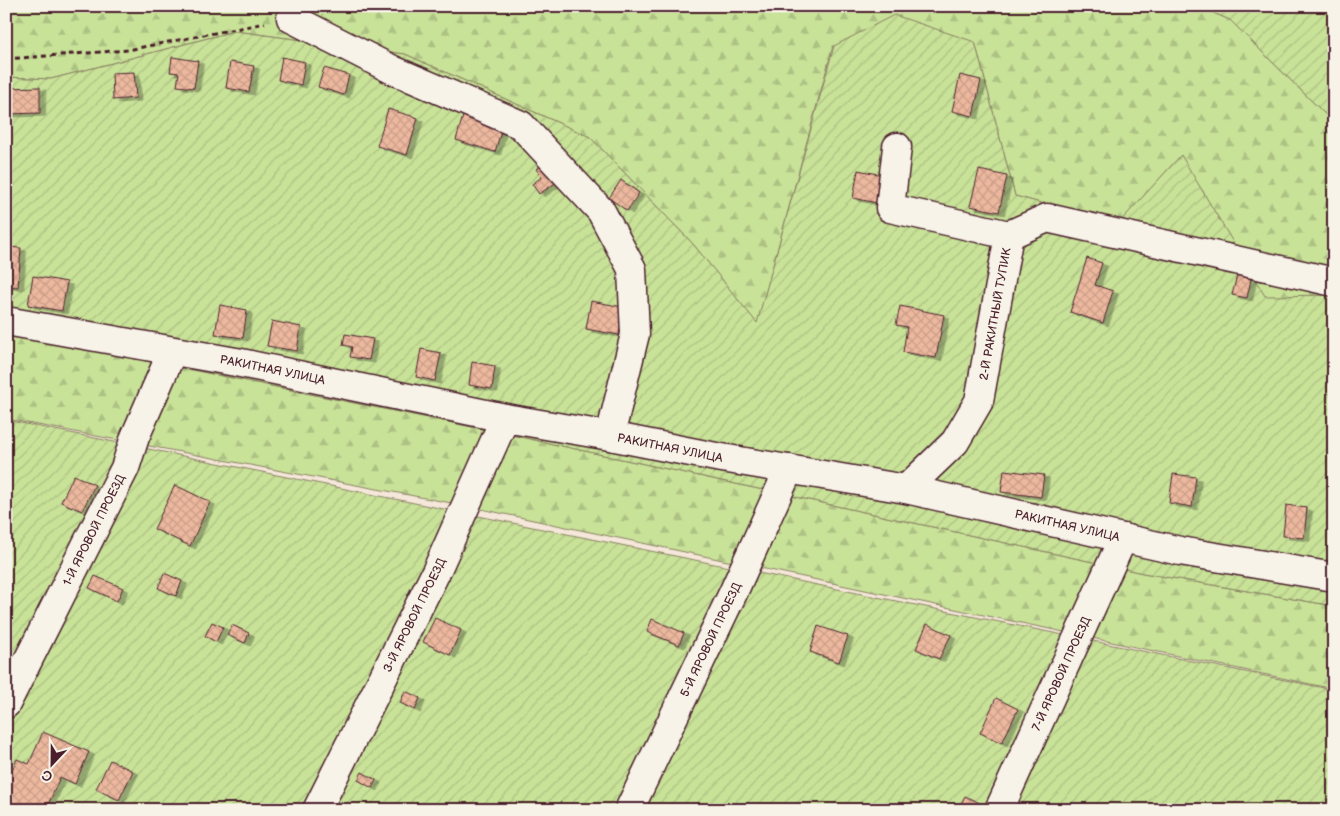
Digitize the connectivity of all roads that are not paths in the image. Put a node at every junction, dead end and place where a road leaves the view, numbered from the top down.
1 (291, 18) road end
2 (897, 147) dead end
3 (1009, 235) junction
4 (1334, 282) edge
5 (6, 321) edge
6 (172, 352) junction
7 (505, 418) junction
8 (610, 436) junction
9 (789, 469) junction
10 (906, 488) junction
11 (1123, 538) junction
12 (1334, 577) edge
13 (6, 704) edge
14 (316, 810) edge
15 (629, 810) edge
16 (999, 810) edge

1 - 8 street
2 - 3 street, 2-Й РАКИТНЫЙ ТУПИК
3 - 4 street
3 - 10 street, 2-Й РАКИТНЫЙ ТУПИК
5 - 6 street, РАКИТНАЯ УЛИЦА
6 - 7 street, РАКИТНАЯ УЛИЦА
6 - 13 street, 1-Й ЯРОВОЙ ПРОЕЗД
7 - 8 street, РАКИТНАЯ УЛИЦА
7 - 14 street, 3-Й ЯРОВОЙ ПРОЕЗД
8 - 9 street, РАКИТНАЯ УЛИЦА
9 - 10 street, РАКИТНАЯ УЛИЦА
9 - 15 street, 5-Й ЯРОВОЙ ПРОЕЗД
10 - 11 street, РАКИТНАЯ УЛИЦА
11 - 12 street, РАКИТНАЯ УЛИЦА
11 - 16 street, 7-Й ЯРОВОЙ ПРОЕЗД

